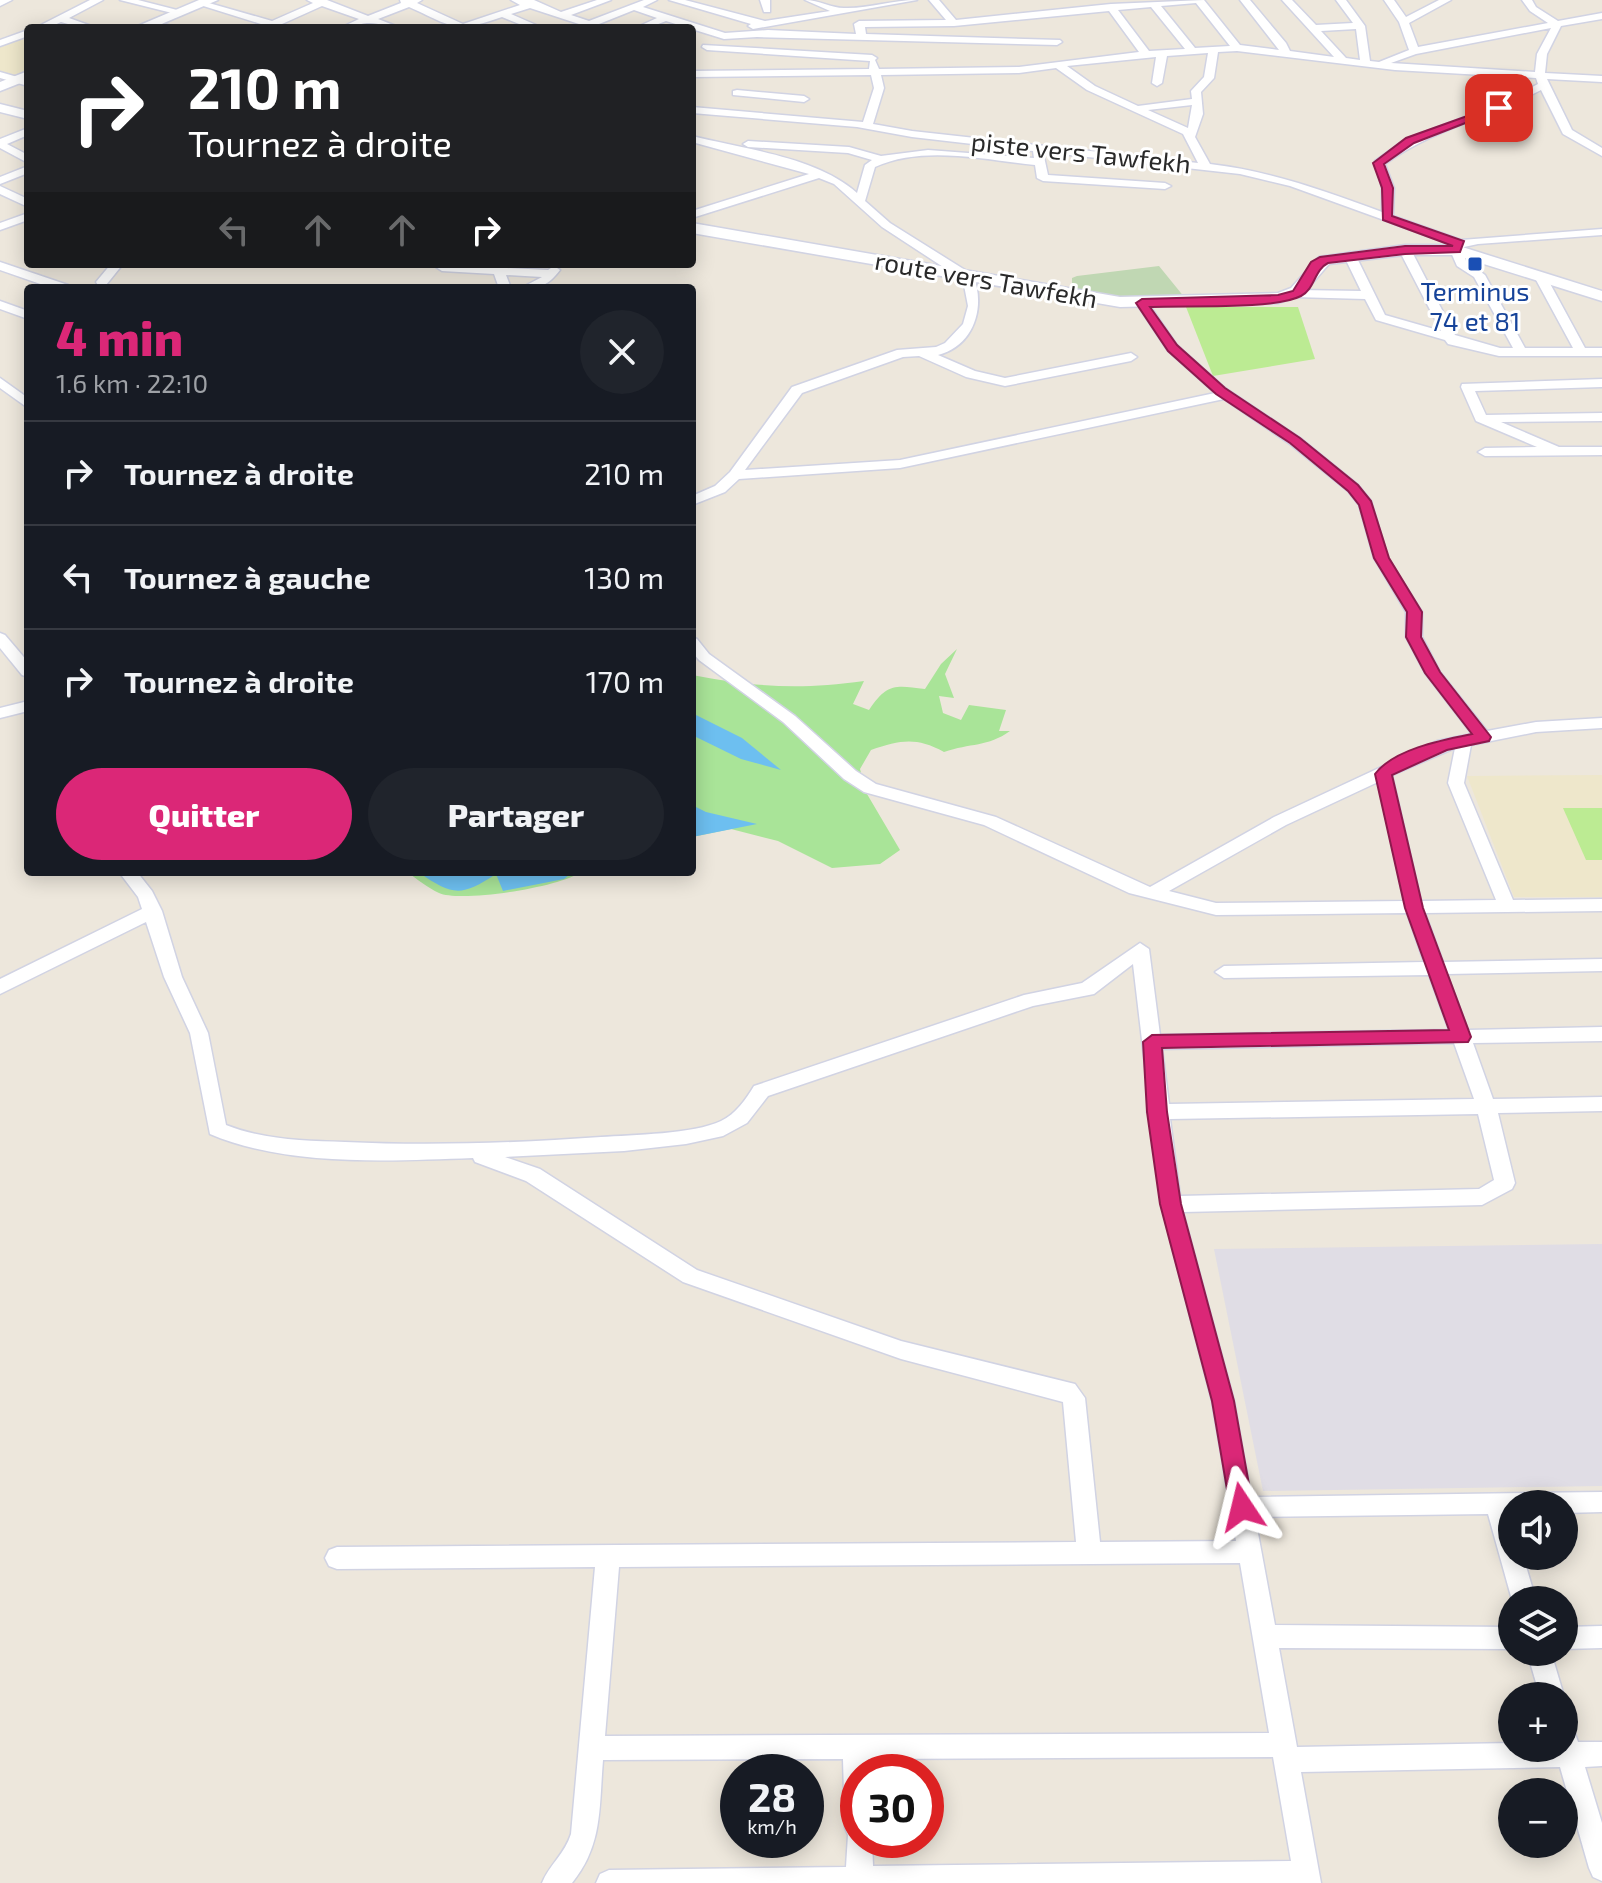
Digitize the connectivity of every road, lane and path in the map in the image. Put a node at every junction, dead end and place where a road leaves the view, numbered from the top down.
1 (7, 0) edge
2 (98, 0) edge
3 (125, 0) edge
4 (516, 0) edge
5 (544, 0) edge
6 (606, 0) edge
7 (652, 0) edge
8 (674, 0) edge
9 (706, 0) edge
10 (810, 0) edge
11 (841, 0) edge
12 (912, 0) edge
13 (934, 0) edge
14 (1085, 0) edge
15 (1197, 0) edge
16 (1245, 0) edge
17 (1287, 0) edge
18 (1341, 0) edge
19 (1389, 0) edge
20 (1446, 0) edge
21 (1527, 0) edge
22 (321, 1) edge
23 (409, 1) edge
24 (206, 2) edge
25 (885, 2) edge
26 (1036, 2) dead end
27 (1135, 2) edge
28 (0, 3) edge
29 (822, 4) junction
30 (1154, 4) junction
31 (530, 5) junction
32 (692, 5) junction
33 (634, 7) junction
34 (1111, 7) junction
35 (1096, 8) junction
36 (180, 12) junction
37 (845, 13) junction
38 (1054, 13) junction
39 (503, 14) junction
40 (562, 15) junction
41 (1602, 16) edge
42 (370, 17) junction
43 (665, 18) junction
44 (63, 19) junction
45 (1404, 22) junction
46 (954, 23) junction
47 (50, 24) edge
48 (79, 24) edge
49 (151, 24) edge
50 (264, 24) edge
51 (273, 24) edge
52 (354, 24) edge
53 (387, 24) edge
54 (454, 24) edge
55 (474, 24) edge
56 (528, 24) edge
57 (582, 24) edge
58 (596, 24) edge
59 (650, 24) edge
60 (680, 24) edge
61 (764, 24) junction
62 (885, 24) junction
63 (1557, 25) junction
64 (1360, 26) junction
65 (1313, 28) junction
66 (697, 31) edge
67 (718, 32) junction
68 (862, 33) junction
69 (24, 34) edge
70 (758, 34) junction
71 (732, 36) junction
72 (828, 36) junction
73 (885, 38) junction
74 (1008, 41) junction
75 (1057, 42) dead end
76 (0, 43) edge
77 (707, 47) dead end
78 (1237, 48) junction
79 (738, 50) junction
80 (1213, 50) junction
81 (1192, 51) junction
82 (1414, 51) junction
83 (1331, 52) junction
84 (1162, 53) junction
85 (1285, 53) junction
86 (1146, 54) junction
87 (1313, 55) junction
88 (833, 56) junction
89 (872, 58) junction
90 (1343, 60) junction
91 (809, 63) dead end
92 (1365, 63) junction
93 (1058, 64) junction
94 (1378, 65) junction
95 (1019, 70) junction
96 (876, 73) junction
97 (696, 74) edge
98 (727, 74) junction
99 (0, 75) edge
100 (748, 75) junction
101 (805, 75) junction
102 (24, 79) edge
103 (1602, 79) edge
104 (1541, 80) junction
105 (1157, 83) dead end
106 (0, 87) edge
107 (737, 93) junction
108 (804, 99) dead end
109 (1195, 102) junction
110 (0, 108) edge
111 (1140, 109) junction
112 (696, 111) edge
113 (24, 114) edge
114 (720, 115) junction
115 (752, 118) junction
116 (867, 125) junction
117 (24, 133) edge
118 (1191, 135) junction
119 (696, 140) edge
120 (708, 141) junction
121 (0, 143) edge
122 (738, 143) junction
123 (1037, 148) junction
124 (1602, 153) edge
125 (24, 158) edge
126 (880, 159) junction
127 (1040, 162) junction
128 (1205, 166) junction
129 (24, 171) edge
130 (820, 174) junction
131 (0, 181) edge
132 (1165, 186) dead end
133 (0, 189) edge
134 (861, 199) junction
135 (24, 202) edge
136 (696, 214) edge
137 (24, 217) edge
138 (1387, 218) junction
139 (1, 226) edge
140 (696, 229) edge
141 (1602, 232) edge
142 (1458, 247) junction
143 (1405, 250) junction
144 (1350, 256) junction
145 (1, 268) edge
146 (114, 268) edge
147 (527, 268) edge
148 (554, 269) edge
149 (969, 278) junction
150 (1541, 278) junction
151 (102, 282) dead end
152 (51, 284) edge
153 (538, 284) edge
154 (1298, 294) junction
155 (1370, 295) junction
156 (1602, 296) edge
157 (1142, 303) junction
158 (0, 305) edge
159 (24, 314) edge
160 (1452, 341) junction
161 (921, 352) junction
162 (1521, 352) junction
163 (1581, 352) junction
164 (1602, 352) edge
165 (1131, 357) dead end
166 (1506, 368) junction
167 (0, 382) edge
168 (1602, 383) edge
169 (1226, 395) junction
170 (24, 400) edge
171 (0, 405) edge
172 (1602, 417) edge
173 (1481, 418) junction
174 (1602, 451) edge
175 (1485, 452) dead end
176 (1558, 452) junction
177 (735, 475) junction
178 (696, 499) edge
179 (0, 638) edge
180 (696, 647) edge
181 (24, 667) edge
182 (24, 707) edge
183 (0, 713) edge
184 (1602, 723) edge
185 (1483, 737) junction
186 (1464, 741) junction
187 (1384, 774) junction
188 (131, 876) edge
189 (1151, 894) junction
190 (1602, 905) edge
191 (1507, 906) junction
192 (1414, 908) junction
193 (153, 911) junction
194 (1602, 965) edge
195 (1436, 968) junction
196 (1224, 972) dead end
197 (0, 987) edge
198 (1602, 1034) edge
199 (1461, 1037) junction
200 (1152, 1042) junction
201 (1602, 1104) edge
202 (1486, 1106) junction
203 (1157, 1112) junction
204 (461, 1151) junction
205 (1171, 1204) junction
206 (1602, 1502) edge
207 (1496, 1503) junction
208 (1242, 1507) junction
209 (1249, 1552) junction
210 (1089, 1553) junction
211 (608, 1556) junction
212 (337, 1558) dead end
213 (1520, 1586) edge
214 (1264, 1636) junction
215 (1602, 1637) edge
216 (1498, 1638) edge
217 (1578, 1638) edge
218 (1498, 1747) edge
219 (592, 1748) junction
220 (855, 1748) junction
221 (1578, 1749) edge
222 (1285, 1752) junction
223 (855, 1754) edge
224 (1602, 1754) edge
225 (1571, 1762) edge
226 (859, 1858) edge
227 (1602, 1868) edge
228 (1307, 1878) edge
229 (860, 1881) edge
230 (555, 1883) edge
231 (609, 1883) edge

1 - 28 street
2 - 44 street
3 - 36 street
4 - 31 street
5 - 31 street
6 - 40 street
7 - 33 street
8 - 32 street
9 - 32 street
10 - 29 street
11 - 29 street
12 - 25 street
13 - 46 street
14 - 35 street
15 - 30 street
15 - 78 street
16 - 85 street
17 - 65 street
18 - 64 street
19 - 45 street
20 - 45 street
21 - 63 street
22 - 42 street
22 - 51 street
23 - 42 street
23 - 54 street
24 - 36 main road
24 - 50 street
25 - 37 street
26 - 38 street
27 - 30 street
27 - 34 street
29 - 37 street
30 - 81 street
31 - 39 street
31 - 40 street
32 - 43 street
32 - 61 street
33 - 43 street
33 - 58 street
34 - 35 street
34 - 86 street
35 - 38 street
36 - 49 main road
37 - 61 street
38 - 46 street
39 - 55 street
39 - 56 street
40 - 57 street
41 - 63 street
42 - 52 street
42 - 53 street
43 - 59 street
43 - 60 street
44 - 47 street
44 - 48 street
45 - 82 street
46 - 62 street
61 - 67 street
62 - 68 street
62 - 73 street
63 - 82 street
63 - 104 street
64 - 65 street
64 - 92 street
65 - 83 street
66 - 67 street
67 - 71 street
68 - 70 street
68 - 72 street
68 - 73 street
68 - 89 street
69 - 76 street
70 - 71 street
70 - 72 street
71 - 79 street
72 - 88 street
73 - 74 street
74 - 75 street
74 - 95 street
77 - 79 street
78 - 80 street
78 - 85 street
79 - 88 street
79 - 98 street
80 - 81 street
80 - 109 street
81 - 84 street
82 - 94 street
83 - 87 street
83 - 90 street
84 - 86 street
84 - 105 street
85 - 87 street
86 - 93 street
87 - 90 street
88 - 89 street
89 - 96 street
90 - 92 street
91 - 101 street
92 - 94 street
93 - 95 street
93 - 111 street
94 - 104 street
95 - 96 street
96 - 101 street
96 - 116 street
97 - 98 street
98 - 100 street
99 - 102 street
100 - 101 street
100 - 107 street
102 - 106 main road
103 - 104 street
104 - 124 street
104 - 138 street
107 - 108 street
107 - 114 street
109 - 111 street
109 - 118 street
110 - 113 street
111 - 118 street
112 - 114 street, piste vers Tawfekh
114 - 115 street, piste vers Tawfekh
115 - 116 street, piste vers Tawfekh
115 - 122 street
116 - 123 street, piste vers Tawfekh
117 - 121 street
118 - 128 street
119 - 120 street
120 - 122 street
120 - 130 street
121 - 125 street
122 - 126 street
123 - 127 street
123 - 128 street, piste vers Tawfekh
126 - 127 street
126 - 134 street
127 - 132 street
128 - 138 street, piste vers Tawfekh
129 - 131 street
130 - 134 street
130 - 136 street
133 - 135 street
134 - 149 street
137 - 139 street
138 - 142 street, piste vers Tawfekh
140 - 149 street, route vers Tawfekh
141 - 142 street
142 - 143 street
142 - 150 street
142 - 162 street
143 - 144 street
143 - 160 street
144 - 154 street
144 - 155 street
145 - 152 street
146 - 151 street
147 - 148 street
148 - 153 street
149 - 157 street, route vers Tawfekh
149 - 161 street
150 - 156 street
150 - 163 street
154 - 155 street
154 - 157 street, route vers Tawfekh
155 - 160 street
157 - 169 street
158 - 159 street
160 - 166 street
161 - 165 street
161 - 177 street
162 - 163 street
162 - 166 street
163 - 164 street
166 - 168 street
166 - 173 street
167 - 170 street
169 - 177 street
169 - 185 street
170 - 171 street
172 - 173 street
173 - 176 street
174 - 176 street
175 - 176 street
177 - 178 street
179 - 181 street
180 - 189 street
182 - 183 street
184 - 185 street
185 - 186 street
186 - 187 street
186 - 191 street
187 - 189 street
187 - 192 street
188 - 193 street
189 - 192 street
190 - 191 street
191 - 192 street
192 - 195 street
193 - 197 street
193 - 204 street
194 - 195 street
195 - 196 street
195 - 199 street
198 - 199 street
199 - 200 street
199 - 202 street
200 - 203 street
200 - 204 street
201 - 202 street
202 - 203 street
202 - 205 street
203 - 205 street
204 - 210 street
205 - 208 street
206 - 207 street
207 - 208 street
207 - 213 street
208 - 209 street
209 - 210 street
209 - 214 street
210 - 211 street
211 - 212 street
211 - 219 street
214 - 216 street
214 - 222 street
215 - 217 street
218 - 222 street
219 - 220 street
219 - 230 street
220 - 222 street
220 - 223 street
221 - 224 street
222 - 228 street
225 - 227 street
226 - 229 street
228 - 229 street
229 - 231 street

